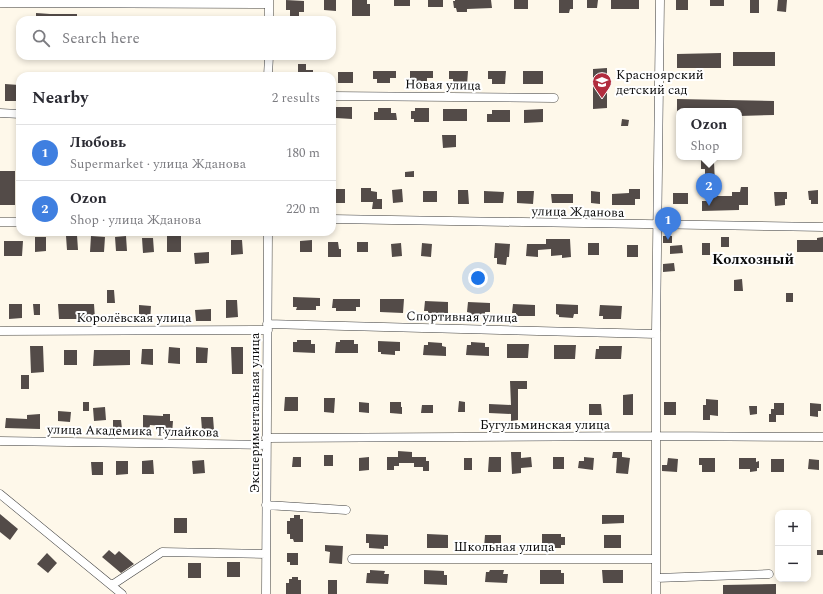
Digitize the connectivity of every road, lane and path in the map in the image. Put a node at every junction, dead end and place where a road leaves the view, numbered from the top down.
1 (660, 0) edge
2 (269, 2) edge
3 (0, 3) edge
4 (269, 16) edge
5 (268, 60) edge
6 (268, 72) edge
7 (336, 96) edge
8 (554, 98) dead end
9 (0, 113) edge
10 (16, 114) edge
11 (336, 219) edge
12 (0, 222) edge
13 (16, 222) edge
14 (657, 225) junction
15 (823, 227) edge
16 (268, 236) edge
17 (268, 327) junction
18 (0, 331) edge
19 (656, 334) junction
20 (657, 436) junction
21 (823, 437) edge
22 (0, 441) edge
23 (266, 442) junction
24 (0, 494) edge
25 (266, 505) junction
26 (346, 510) dead end
27 (266, 554) junction
28 (352, 559) dead end
29 (656, 559) junction
30 (769, 574) dead end
31 (656, 578) junction
32 (112, 585) junction
33 (122, 594) edge
34 (266, 594) edge
35 (656, 594) edge

1 - 14 street
2 - 3 street
2 - 4 street
5 - 6 street
7 - 8 street, Новая улица
9 - 10 street
11 - 14 street, улица Жданова
12 - 13 street
14 - 15 street, улица Жданова
14 - 19 street
16 - 17 street, Экспериментальная улица
17 - 18 street, Королёвская улица
17 - 19 street, Спортивная улица
17 - 23 street, Экспериментальная улица
19 - 20 street
20 - 21 street, Бугульминская улица
20 - 23 street, Бугульминская улица
20 - 29 street
22 - 23 street, улица Академика Тулайкова
23 - 25 street, Экспериментальная улица
24 - 32 street
25 - 26 street
25 - 27 street, Экспериментальная улица
27 - 32 street
27 - 34 street, Экспериментальная улица
28 - 29 street, Школьная улица
29 - 31 street
30 - 31 street
31 - 35 street
32 - 33 street

